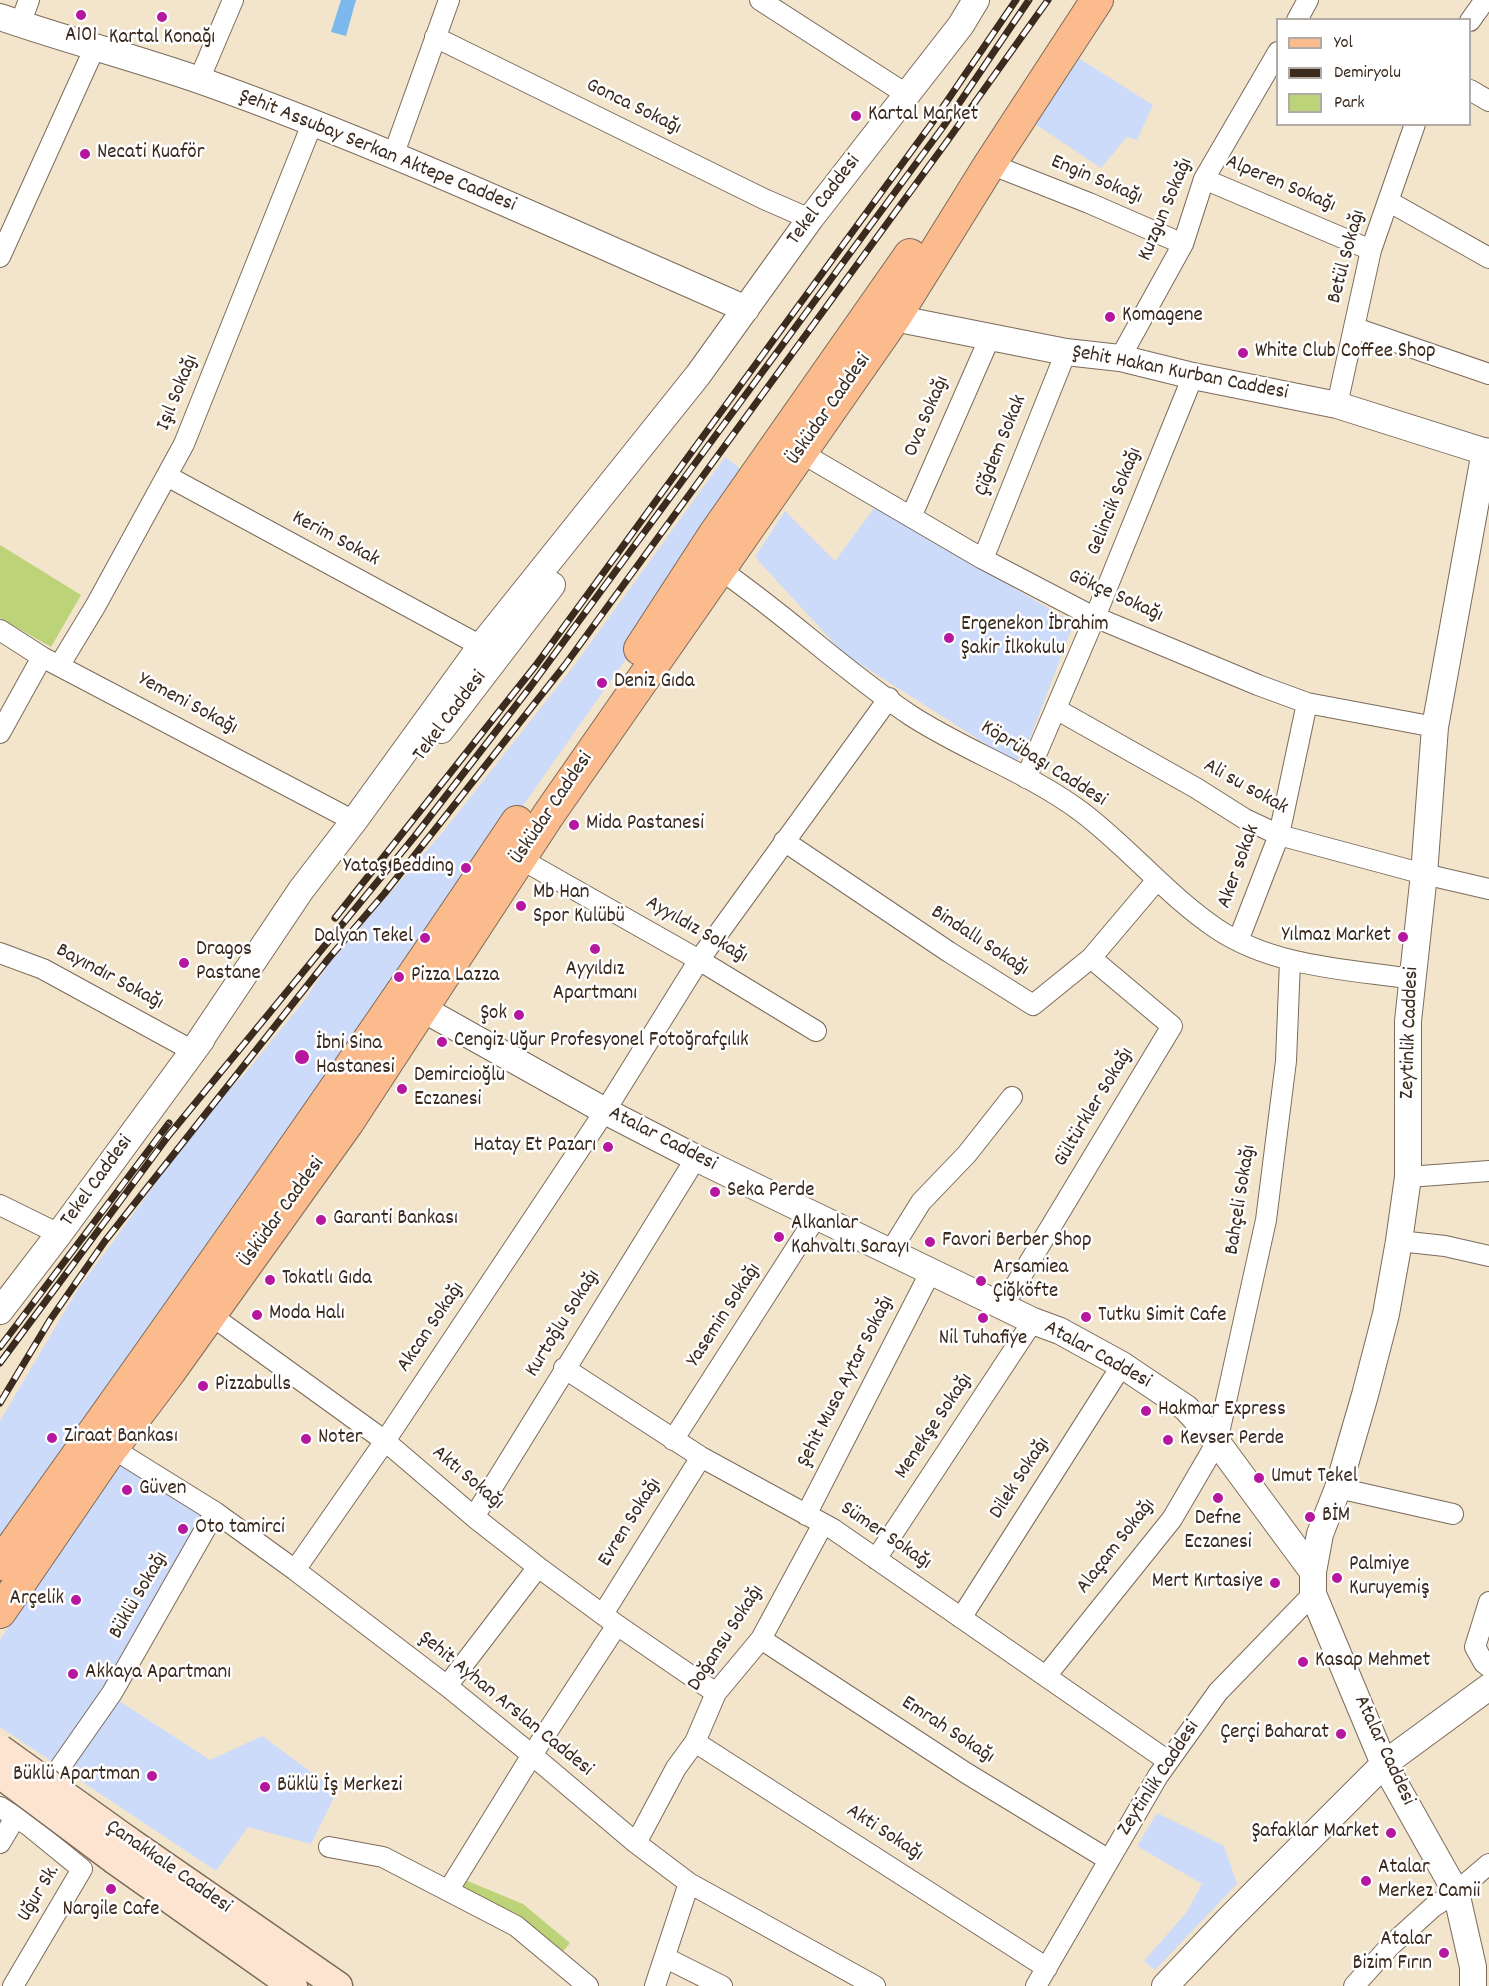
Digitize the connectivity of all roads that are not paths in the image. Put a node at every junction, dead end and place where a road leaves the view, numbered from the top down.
1 (29, 0) edge
2 (233, 0) edge
3 (449, 0) edge
4 (760, 0) edge
5 (976, 0) edge
6 (1076, 0) edge
7 (1097, 0) edge
8 (1308, 0) edge
9 (1485, 0) edge
10 (1298, 18) edge
11 (1471, 20) edge
12 (10, 21) edge
13 (435, 37) junction
14 (95, 47) junction
15 (1276, 55) edge
16 (199, 80) junction
17 (1471, 91) edge
18 (906, 94) junction
19 (1489, 101) edge
20 (312, 124) junction
21 (1414, 126) edge
22 (393, 156) junction
23 (990, 164) junction
24 (1203, 179) junction
25 (1388, 201) junction
26 (810, 219) junction
27 (1183, 244) junction
28 (1371, 250) junction
29 (0, 257) edge
30 (1489, 258) edge
31 (746, 309) junction
32 (883, 315) junction
33 (1355, 328) junction
34 (990, 337) junction
35 (1066, 351) junction
36 (1120, 358) junction
37 (1489, 374) edge
38 (698, 375) junction
39 (1193, 376) junction
40 (1337, 405) junction
41 (800, 452) junction
42 (1487, 452) edge
43 (167, 476) junction
44 (1483, 499) edge
45 (911, 517) junction
46 (983, 559) junction
47 (711, 562) junction
48 (1095, 617) junction
49 (0, 630) edge
50 (481, 646) junction
51 (51, 661) junction
52 (889, 698) junction
53 (1307, 703) junction
54 (1056, 709) junction
55 (1435, 727) junction
56 (0, 733) edge
57 (1026, 778) junction
58 (354, 821) junction
59 (1279, 836) junction
60 (784, 841) junction
61 (519, 858) junction
62 (1424, 874) junction
63 (1156, 880) junction
64 (1489, 889) edge
65 (1238, 941) junction
66 (0, 953) edge
67 (1091, 958) junction
68 (699, 960) junction
69 (1290, 961) junction
70 (1412, 978) junction
71 (412, 1002) junction
72 (816, 1030) dead end
73 (193, 1051) junction
74 (1012, 1097) dead end
75 (606, 1112) junction
76 (696, 1158) junction
77 (1489, 1171) edge
78 (1408, 1177) junction
79 (0, 1205) edge
80 (816, 1217) junction
81 (59, 1234) junction
82 (1399, 1241) junction
83 (890, 1252) junction
84 (1489, 1256) edge
85 (931, 1271) junction
86 (200, 1306) junction
87 (1004, 1306) junction
88 (0, 1311) edge
89 (1034, 1321) junction
90 (1122, 1365) junction
91 (564, 1368) junction
92 (673, 1440) junction
93 (385, 1441) junction
94 (1217, 1442) junction
95 (112, 1448) junction
96 (701, 1457) junction
97 (1338, 1488) junction
98 (215, 1512) junction
99 (1453, 1514) dead end
100 (474, 1517) junction
101 (814, 1519) junction
102 (876, 1559) junction
103 (0, 1564) edge
104 (538, 1567) junction
105 (295, 1570) junction
106 (1313, 1583) junction
107 (1489, 1602) edge
108 (0, 1612) edge
109 (961, 1618) junction
110 (610, 1620) junction
111 (761, 1639) junction
112 (1489, 1666) edge
113 (1046, 1676) junction
114 (447, 1686) junction
115 (1489, 1687) edge
116 (716, 1693) junction
117 (695, 1742) junction
118 (0, 1749) edge
119 (532, 1755) junction
120 (1168, 1761) junction
121 (1384, 1764) junction
122 (0, 1774) edge
123 (14, 1817) edge
124 (0, 1842) edge
125 (636, 1843) junction
126 (329, 1847) dead end
127 (121, 1850) junction
128 (1109, 1860) junction
129 (1489, 1864) edge
130 (689, 1883) junction
131 (448, 1891) junction
132 (1456, 1892) junction
133 (666, 1958) junction
134 (1047, 1968) junction
135 (13, 1986) edge
136 (293, 1986) edge
137 (338, 1986) edge
138 (588, 1986) edge
139 (655, 1986) edge
140 (722, 1986) edge
141 (875, 1986) edge
142 (1036, 1986) edge
143 (1165, 1986) edge
144 (1354, 1986) edge
145 (1473, 1986) edge

1 - 12 street
2 - 16 street
3 - 13 street
4 - 18 street
5 - 18 street, Tekel Caddesi
6 - 32 main road, Üsküdar Caddesi
7 - 23 main road, Üsküdar Caddesi
8 - 10 street
9 - 11 street
12 - 14 street, Şehit Assubay Serkan Aktepe Caddesi
13 - 22 street
13 - 26 street, Gonca Sokağı
14 - 16 street, Şehit Assubay Serkan Aktepe Caddesi
14 - 29 street
15 - 24 street, Kuzgun Sokağı
16 - 20 street, Şehit Assubay Serkan Aktepe Caddesi
17 - 19 street
18 - 26 street, Tekel Caddesi
20 - 22 street, Şehit Assubay Serkan Aktepe Caddesi
20 - 43 street, Işıl Sokağı
21 - 25 street, Betül Sokağı
22 - 31 street, Şehit Assubay Serkan Aktepe Caddesi
23 - 27 street, Engin Sokağı
23 - 32 main road, Üsküdar Caddesi
24 - 27 street, Kuzgun Sokağı
24 - 28 street, Alperen Sokağı
25 - 28 street, Betül Sokağı
25 - 30 street
26 - 31 street, Tekel Caddesi
27 - 36 street, Kuzgun Sokağı
28 - 33 street, Betül Sokağı
31 - 38 street, Tekel Caddesi
32 - 34 street, Şehit Hakan Kurban Caddesi
32 - 41 main road, Üsküdar Caddesi
32 - 47 main road, Üsküdar Caddesi
33 - 37 street
33 - 40 street, Betül Sokağı
34 - 35 street, Şehit Hakan Kurban Caddesi
34 - 45 street, Ova Sokağı
35 - 36 street, Şehit Hakan Kurban Caddesi
35 - 46 street, Çiğdem Sokak
36 - 39 street, Şehit Hakan Kurban Caddesi
38 - 50 street, Tekel Caddesi
38 - 73 street, Tekel Caddesi
39 - 40 street, Şehit Hakan Kurban Caddesi
39 - 48 street, Gelincik Sokağı
40 - 42 street, Şehit Hakan Kurban Caddesi
41 - 45 street, Gökçe Sokağı
41 - 47 main road, Üsküdar Caddesi
42 - 44 street, Zeytinlik Caddesi
43 - 50 street, Kerim Sokak
43 - 51 street, Işıl Sokağı
44 - 55 street, Zeytinlik Caddesi
45 - 46 street, Gökçe Sokağı
46 - 48 street, Gökçe Sokağı
47 - 52 street, Köprübaşı Caddesi
47 - 61 main road, Üsküdar Caddesi
47 - 71 main road, Üsküdar Caddesi
48 - 53 street, Gökçe Sokağı
48 - 54 street, Gelincik Sokağı
49 - 51 street, Yemeni Sokağı
50 - 58 street, Tekel Caddesi
51 - 56 street, Işıl Sokağı
51 - 58 street, Yemeni Sokağı
52 - 57 street, Köprübaşı Caddesi
52 - 60 street, Akcan Sokağı
53 - 55 street, Gökçe Sokağı
53 - 59 street, Aker sokak
54 - 57 street, Gelincik Sokağı
54 - 59 street, Ali su sokak
55 - 62 street, Zeytinlik Caddesi
57 - 63 street, Köprübaşı Caddesi
58 - 73 street, Tekel Caddesi
59 - 62 street, Ali su sokak
59 - 65 street, Aker sokak
60 - 67 street, Bindallı Sokağı
60 - 68 street, Akcan Sokağı
61 - 68 street, Ayyıldız Sokağı
61 - 71 main road, Üsküdar Caddesi
62 - 64 street, Ali su sokak
62 - 70 street, Zeytinlik Caddesi
63 - 65 street, Köprübaşı Caddesi
63 - 67 street, Bindallı Sokağı
65 - 69 street, Köprübaşı Caddesi
66 - 73 street, Bayındır Sokağı
67 - 87 street, Gültürkler Sokağı
68 - 72 street, Ayyıldız Sokağı
68 - 75 street, Akcan Sokağı
69 - 70 street, Köprübaşı Caddesi
69 - 94 street, Bahçeli Sokağı
70 - 78 street, Zeytinlik Caddesi
71 - 75 street, Atalar Caddesi
71 - 86 main road, Üsküdar Caddesi
73 - 81 street, Tekel Caddesi
74 - 83 street
75 - 76 street, Atalar Caddesi
75 - 93 street, Akcan Sokağı
76 - 80 street, Atalar Caddesi
76 - 91 street, Kurtoğlu Sokağı
77 - 78 street
78 - 82 street, Zeytinlik Caddesi
79 - 81 street
80 - 83 street, Atalar Caddesi
80 - 92 street, Yasemin Sokağı
81 - 88 street, Tekel Caddesi
82 - 84 street
82 - 97 street, Zeytinlik Caddesi
83 - 85 street, Atalar Caddesi
85 - 87 street, Atalar Caddesi
85 - 101 street, Şehit Musa Aytar Sokağı
86 - 93 street, Aktı Sokağı
86 - 95 main road, Üsküdar Caddesi
86 - 103 main road, Üsküdar Caddesi
87 - 89 street, Atalar Caddesi
89 - 90 street, Atalar Caddesi
89 - 102 street, Menekşe Sokağı
90 - 94 street, Atalar Caddesi
90 - 109 street, Dilek Sokağı
91 - 92 street, Sümer Sokağı
91 - 100 street, Kurtoğlu Sokağı
92 - 96 street, Sümer Sokağı
93 - 100 street, Aktı Sokağı
93 - 105 street, Akcan Sokağı
94 - 106 street, Atalar Caddesi
94 - 113 street, Alaçam Sokağı
95 - 98 street, Şehit Ayhan Arslan Caddesi
95 - 108 main road, Üsküdar Caddesi
96 - 101 street, Sümer Sokağı
96 - 110 street, Evren Sokağı
97 - 99 street
97 - 106 street, Zeytinlik Caddesi
98 - 105 street, Şehit Ayhan Arslan Caddesi
98 - 123 street, Büklü Sokağı
100 - 104 street, Aktı Sokağı
101 - 102 street, Sümer Sokağı
101 - 111 street, Doğansu Sokağı
102 - 109 street, Sümer Sokağı
104 - 110 street, Aktı Sokağı
104 - 114 street
105 - 114 street, Şehit Ayhan Arslan Caddesi
106 - 120 street, Zeytinlik Caddesi
106 - 121 street, Atalar Caddesi
107 - 112 street
109 - 113 street, Sümer Sokağı
110 - 116 street, Aktı Sokağı
110 - 119 street, Evren Sokağı
111 - 116 street, Doğansu Sokağı
111 - 128 street, Emrah Sokağı
113 - 120 street, Sümer Sokağı
114 - 119 street, Şehit Ayhan Arslan Caddesi
115 - 121 street
116 - 117 street, Doğansu Sokağı
117 - 125 street, Doğansu Sokağı
117 - 134 street, Akti Sokağı
118 - 127 main road, Çanakkale Caddesi, bridge
119 - 125 street, Şehit Ayhan Arslan Caddesi
119 - 131 street, Evren Sokağı
120 - 128 street, Zeytinlik Caddesi
121 - 132 street, Atalar Caddesi
121 - 143 street
122 - 127 main road, Çanakkale Caddesi, bridge
123 - 124 street, Büklü Sokağı
123 - 135 street, Uğur Sk.
125 - 130 street, Şehit Ayhan Arslan Caddesi
126 - 131 street
127 - 136 main road, Çanakkale Caddesi
127 - 137 main road, Çanakkale Caddesi
128 - 134 street, Zeytinlik Caddesi
129 - 132 street
130 - 133 street
130 - 141 street, Şehit Ayhan Arslan Caddesi
131 - 138 street
132 - 144 street
132 - 145 street, Atalar Caddesi
133 - 139 street
133 - 140 street
134 - 142 street, Zeytinlik Caddesi

